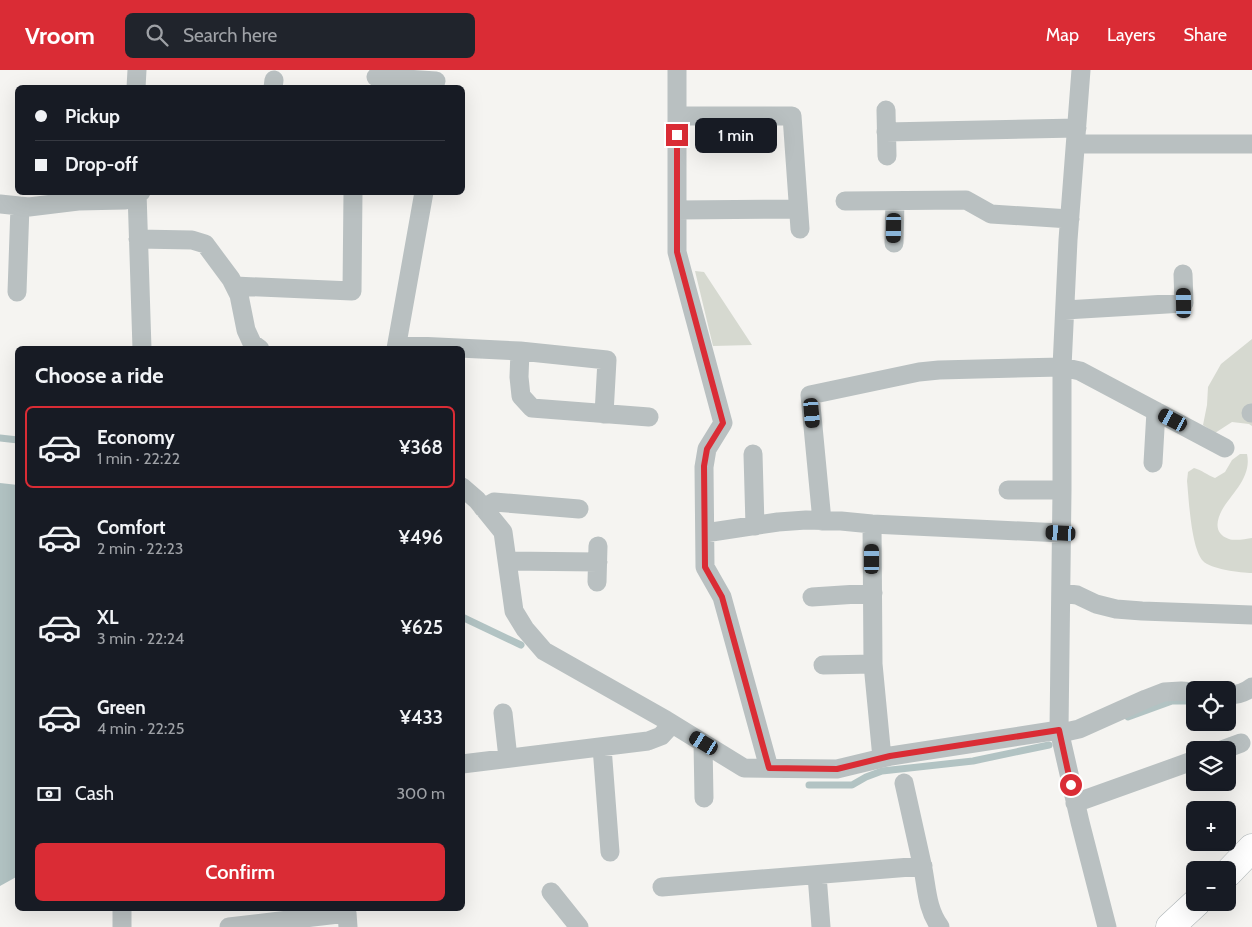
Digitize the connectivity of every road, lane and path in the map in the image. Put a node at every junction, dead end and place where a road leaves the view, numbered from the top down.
1 (136, 70) edge
2 (677, 70) edge
3 (1081, 70) edge
4 (376, 77) dead end
5 (436, 80) edge
6 (136, 85) edge
7 (886, 110) dead end
8 (677, 116) junction
9 (886, 132) junction
10 (1076, 136) junction
11 (1252, 144) edge
12 (887, 156) dead end
13 (134, 195) edge
14 (138, 195) edge
15 (353, 195) edge
16 (423, 195) edge
17 (895, 200) junction
18 (846, 201) dead end
19 (0, 204) edge
20 (20, 206) junction
21 (798, 209) junction
22 (677, 210) junction
23 (1070, 219) junction
24 (800, 229) dead end
25 (138, 239) junction
26 (894, 242) dead end
27 (1183, 274) dead end
28 (235, 286) junction
29 (17, 292) dead end
30 (1065, 310) junction
31 (142, 346) edge
32 (256, 346) edge
33 (397, 346) edge
34 (465, 349) edge
35 (520, 351) junction
36 (1062, 367) junction
37 (1156, 411) junction
38 (604, 414) junction
39 (649, 417) dead end
40 (1225, 448) dead end
41 (753, 454) dead end
42 (1153, 463) dead end
43 (465, 490) edge
44 (1008, 490) dead end
45 (1062, 490) junction
46 (483, 508) junction
47 (579, 509) dead end
48 (822, 521) junction
49 (872, 524) junction
50 (755, 526) junction
51 (704, 533) junction
52 (1061, 533) junction
53 (507, 561) junction
54 (597, 582) dead end
55 (873, 593) junction
56 (1060, 594) junction
57 (812, 597) dead end
58 (1252, 607) edge
59 (1252, 614) edge
60 (873, 664) junction
61 (824, 665) dead end
62 (1252, 687) edge
63 (1186, 691) edge
64 (1236, 694) edge
65 (502, 713) dead end
66 (672, 724) junction
67 (1059, 730) junction
68 (704, 743) junction
69 (1241, 743) dead end
70 (1236, 745) edge
71 (602, 746) junction
72 (508, 758) junction
73 (882, 758) junction
74 (1186, 763) edge
75 (465, 764) edge
76 (769, 768) junction
77 (904, 783) dead end
78 (704, 798) dead end
79 (1075, 803) junction
80 (1252, 848) edge
81 (610, 852) dead end
82 (1236, 865) edge
83 (923, 866) junction
84 (817, 875) junction
85 (662, 887) dead end
86 (551, 892) dead end
87 (122, 911) edge
88 (1187, 911) edge
89 (348, 916) edge
90 (122, 927) edge
91 (229, 927) edge
92 (579, 927) edge
93 (821, 927) edge
94 (940, 927) edge
95 (1107, 927) edge
96 (1170, 927) edge

1 - 6 street
2 - 8 street
3 - 10 street
4 - 5 street
7 - 9 street
8 - 21 street
8 - 22 street
9 - 10 street
9 - 12 street
10 - 11 street
10 - 23 street
13 - 20 street
14 - 25 street
15 - 28 street
16 - 33 street
17 - 18 street
17 - 23 street
17 - 26 street
19 - 20 street
20 - 29 street
21 - 22 street
21 - 24 street
22 - 51 street
23 - 30 street
25 - 28 street
25 - 31 street
27 - 30 street
28 - 32 street
30 - 36 street
34 - 35 street
35 - 38 street
35 - 38 street
36 - 37 street
36 - 45 street
36 - 48 street
37 - 40 street
37 - 42 street
38 - 39 street
41 - 50 street
43 - 46 street
44 - 45 street
45 - 52 street
46 - 47 street
46 - 53 street
48 - 49 street
48 - 50 street
49 - 52 street
49 - 55 street
50 - 51 street
51 - 76 street
52 - 56 street
53 - 54 street
53 - 66 street
55 - 57 street
55 - 60 street
56 - 59 street
56 - 67 street
58 - 59 street
60 - 61 street
60 - 73 street
62 - 64 street
63 - 67 street
65 - 72 street
66 - 68 street
66 - 71 street
67 - 73 street
67 - 79 street
68 - 76 street
68 - 78 street
69 - 70 street
71 - 72 street
71 - 81 street
72 - 75 street
73 - 76 street
74 - 79 street
77 - 83 street
79 - 95 street
80 - 82 main road
83 - 84 street
83 - 94 street
84 - 85 street
84 - 93 street
86 - 92 street
87 - 90 street
88 - 96 main road
89 - 91 street

